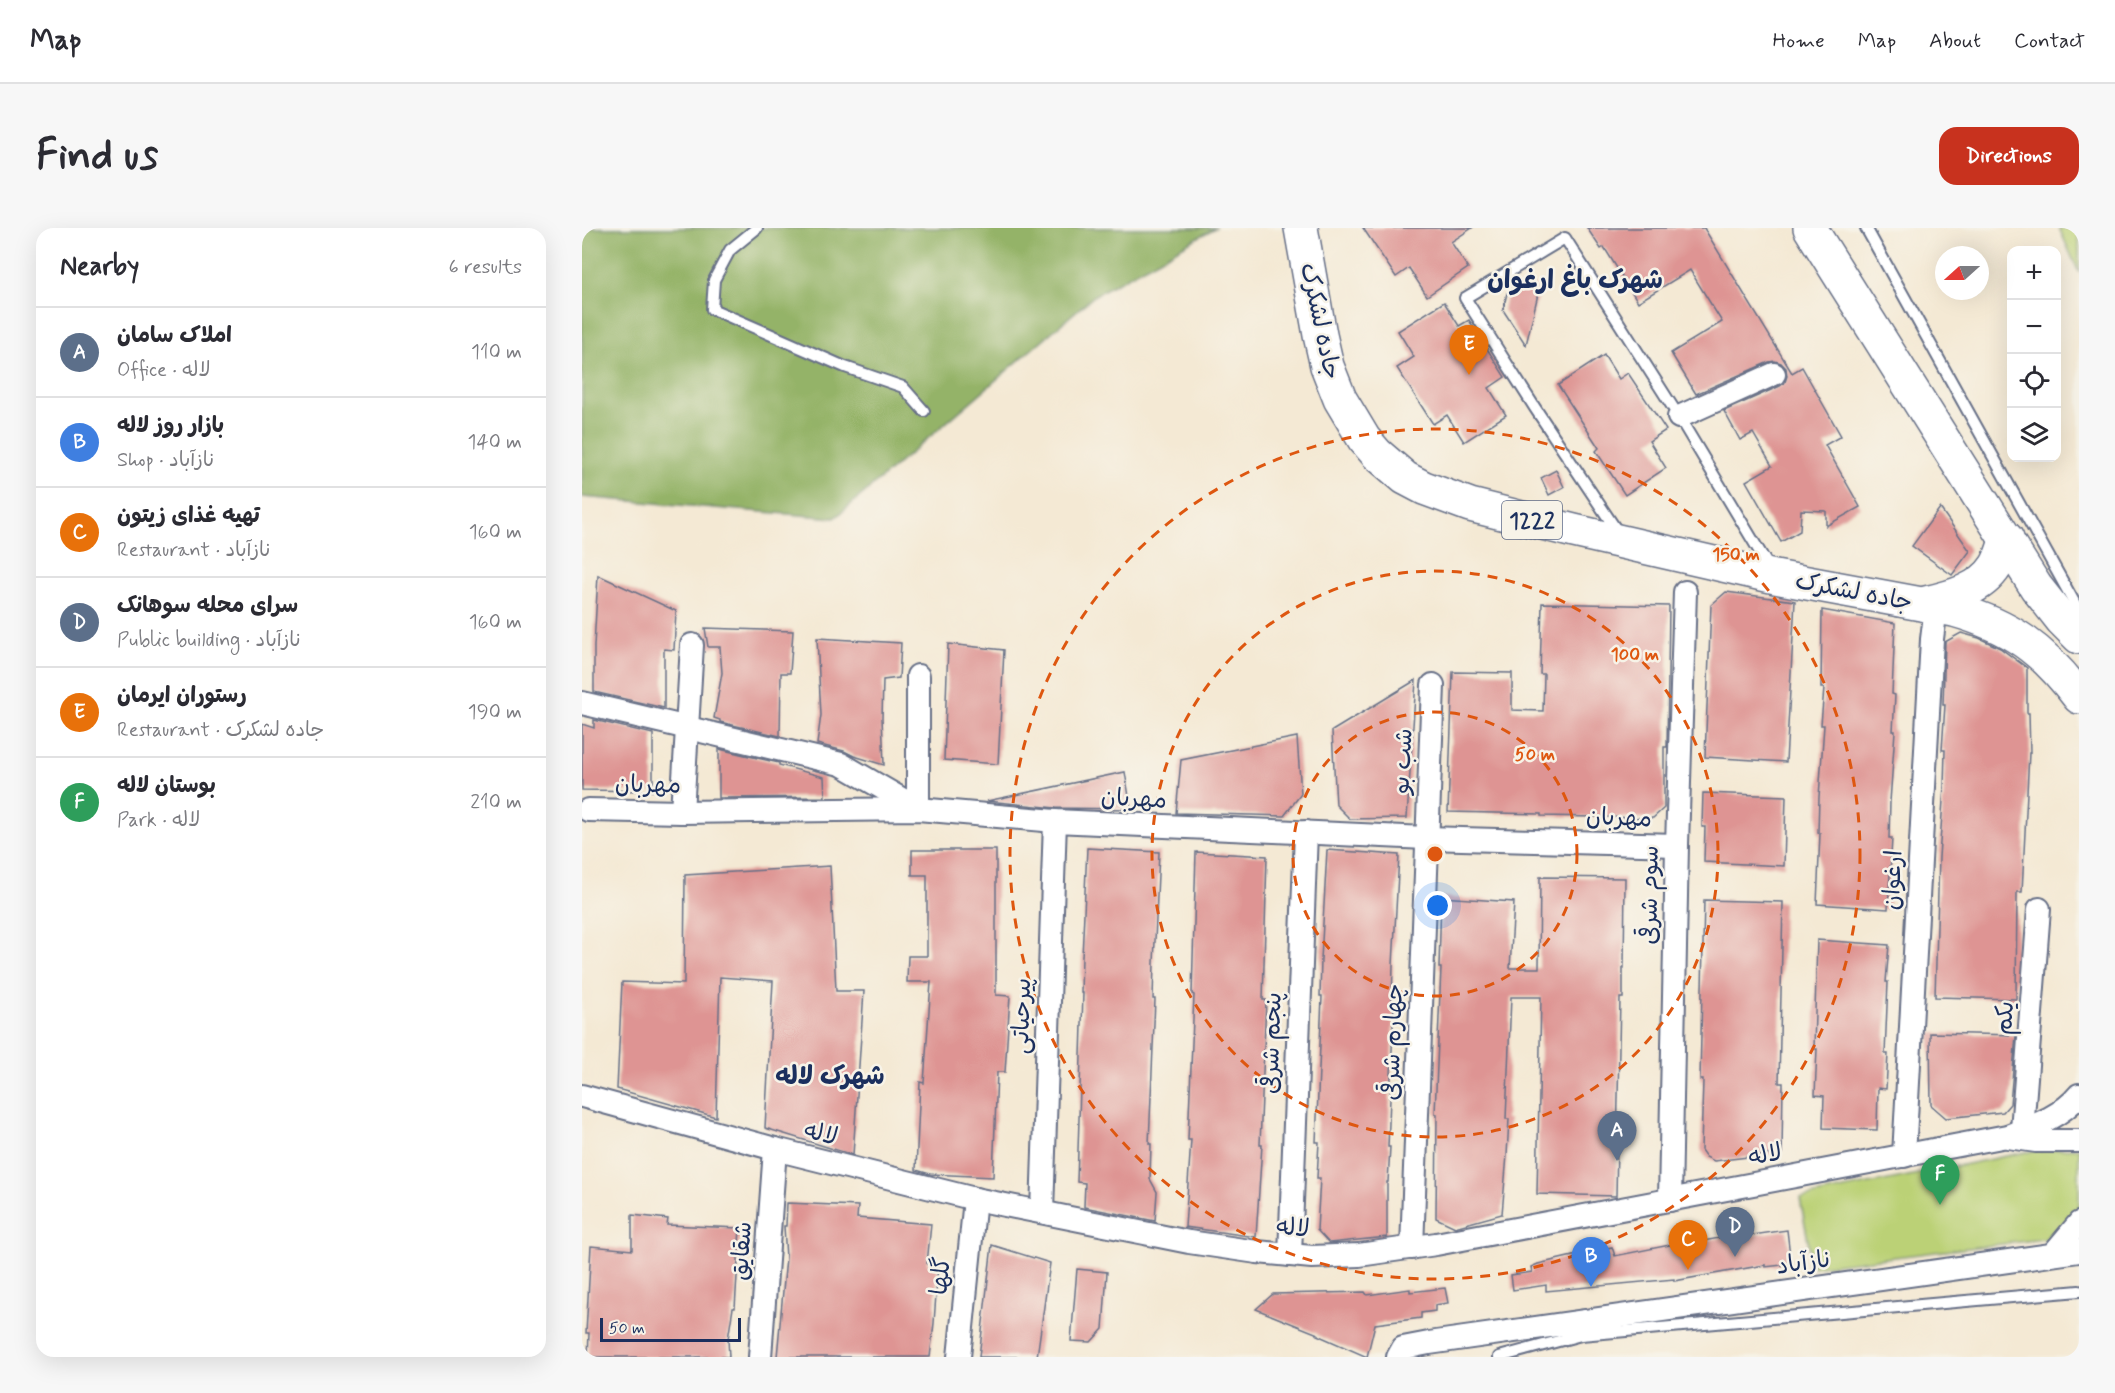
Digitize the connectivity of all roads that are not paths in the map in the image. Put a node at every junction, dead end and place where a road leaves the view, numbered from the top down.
1 (756, 228) edge
2 (1300, 228) edge
3 (1810, 228) edge
4 (1866, 228) edge
5 (1562, 233) edge
6 (1774, 374) dead end
7 (924, 411) dead end
8 (1679, 417) junction
9 (2007, 539) junction
10 (1625, 542) junction
11 (1775, 576) junction
12 (1685, 592) dead end
13 (1929, 606) junction
14 (2079, 611) edge
15 (2079, 637) edge
16 (692, 645) dead end
17 (918, 676) dead end
18 (1433, 685) dead end
19 (2079, 696) edge
20 (582, 703) edge
21 (688, 727) junction
22 (918, 809) junction
23 (588, 810) dead end
24 (682, 812) junction
25 (1054, 821) junction
26 (1306, 832) junction
27 (1426, 838) junction
28 (1677, 846) junction
29 (2039, 909) dead end
30 (2079, 1095) edge
31 (582, 1096) edge
32 (2015, 1133) junction
33 (2079, 1141) edge
34 (775, 1149) junction
35 (1905, 1156) junction
36 (975, 1199) junction
37 (1670, 1200) junction
38 (1042, 1212) junction
39 (2079, 1223) edge
40 (1412, 1248) junction
41 (2079, 1251) edge
42 (2053, 1254) junction
43 (1290, 1255) junction
44 (2079, 1291) edge
45 (760, 1357) edge
46 (959, 1357) edge
47 (1398, 1357) edge
48 (1499, 1357) edge

1 - 7 lane
2 - 10 highway, جاده لشکرک / 1222
3 - 9 highway
4 - 14 lane
5 - 8 lane
5 - 10 lane
6 - 8 street
8 - 11 lane
9 - 13 highway, 1222
9 - 15 highway
10 - 11 highway, جاده لشکرک / 1222
11 - 13 highway, جاده لشکرک / 1222
12 - 28 street, سوم شرقی
13 - 19 highway, جاده لشکرک / 1222
13 - 35 street, ارغوان
16 - 21 street
17 - 22 street
18 - 27 street, شب بو
20 - 21 street
21 - 22 street
21 - 24 street
22 - 24 street, مهربان
22 - 25 street, مهربان
23 - 24 street, مهربان
25 - 26 street, مهربان
25 - 38 street, پیرحیاتی
26 - 27 street, مهربان
26 - 43 street, پنجم شرقی
27 - 28 street, مهربان
27 - 40 street, چهارم شرقی
28 - 37 street, سوم شرقی
29 - 32 street, یکم
30 - 32 street, لاله
31 - 34 street, لاله
32 - 33 street, لاله
32 - 35 street, لاله
34 - 36 street, لاله
34 - 45 street, شقایق
35 - 37 street, لاله
36 - 38 street, لاله
36 - 46 street, گلها
37 - 40 street, لاله
38 - 43 street, لاله
39 - 42 street
40 - 43 street, لاله
41 - 42 street, نازآباد
42 - 47 street, نازآباد
44 - 48 lane

